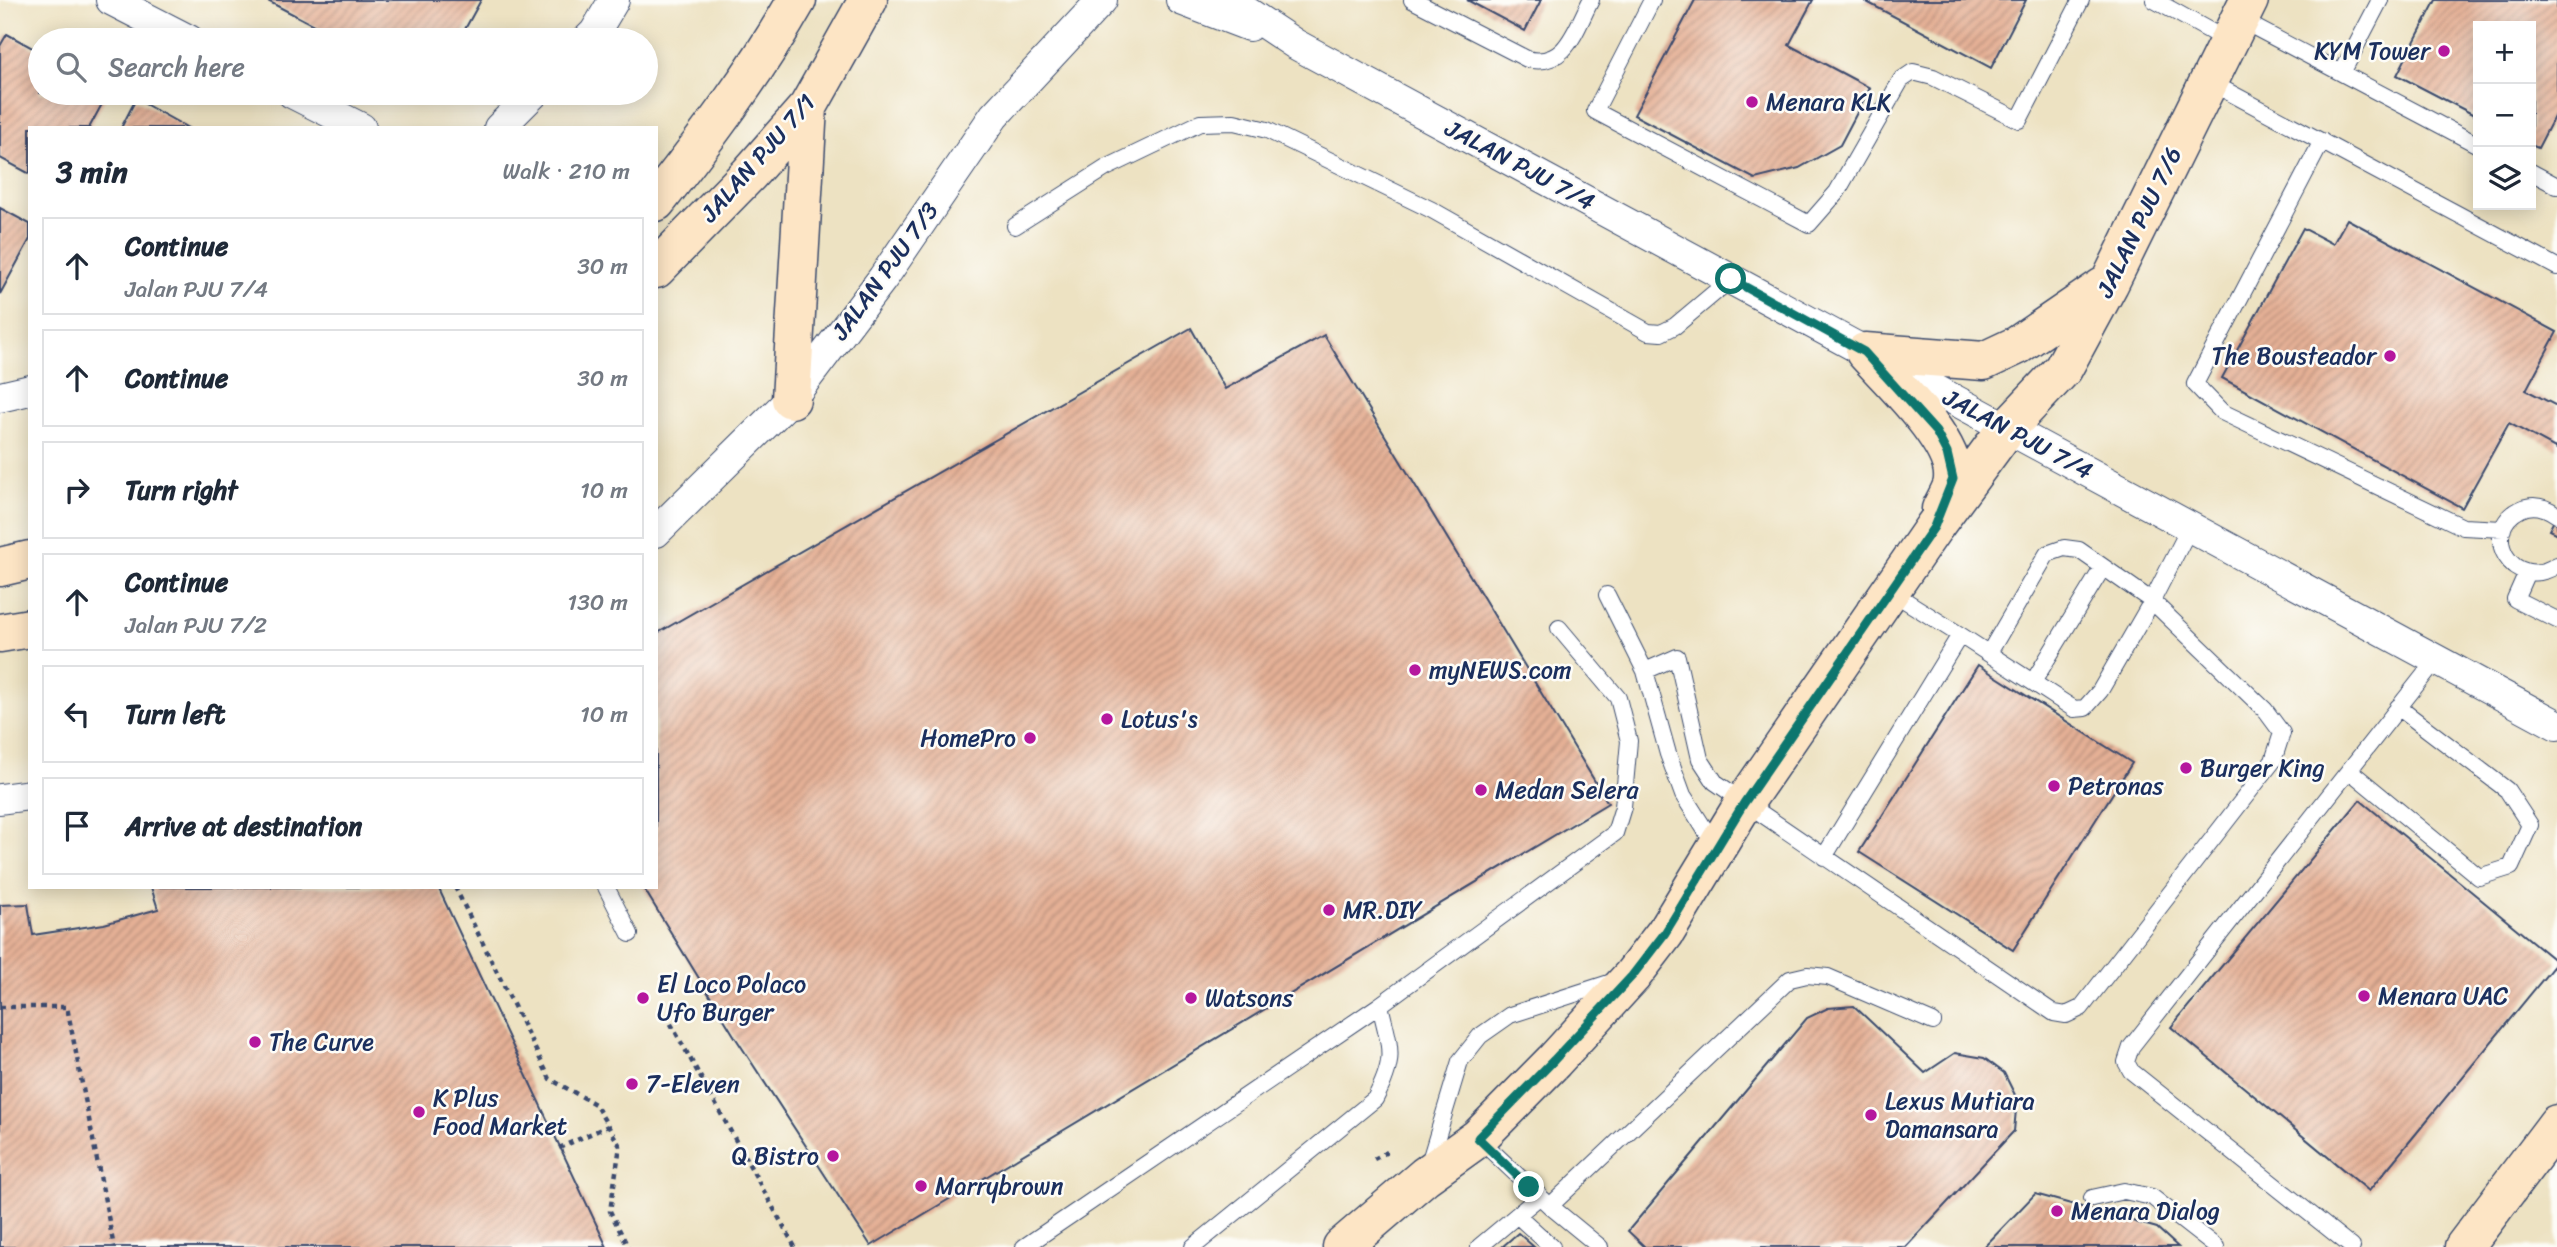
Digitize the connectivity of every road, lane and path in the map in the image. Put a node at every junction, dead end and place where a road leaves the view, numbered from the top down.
1 (111, 0) edge
2 (614, 0) edge
3 (797, 0) edge
4 (868, 0) edge
5 (1102, 0) edge
6 (1181, 0) edge
7 (1229, 0) edge
8 (1412, 0) edge
9 (1591, 0) edge
10 (1652, 0) edge
11 (2081, 0) edge
12 (2154, 0) edge
13 (2380, 0) edge
14 (2238, 20) edge
15 (166, 28) edge
16 (597, 28) edge
17 (1295, 44) junction
18 (2342, 73) junction
19 (2208, 81) junction
20 (316, 105) edge
21 (522, 105) edge
22 (808, 107) junction
23 (357, 126) edge
24 (501, 126) edge
25 (2322, 141) junction
26 (2473, 142) edge
27 (2536, 175) edge
28 (2557, 186) edge
29 (658, 199) edge
30 (1015, 226) dead end
31 (2557, 267) edge
32 (658, 268) edge
33 (1731, 279) junction
34 (2109, 284) junction
35 (1864, 352) junction
36 (28, 390) edge
37 (0, 397) edge
38 (791, 399) junction
39 (2007, 428) junction
40 (2557, 515) edge
41 (1934, 527) junction
42 (2190, 527) junction
43 (2503, 529) junction
44 (658, 530) edge
45 (28, 561) edge
46 (2557, 565) edge
47 (2103, 567) junction
48 (0, 568) edge
49 (2527, 572) junction
50 (1890, 591) junction
51 (1607, 595) dead end
52 (2152, 601) junction
53 (2557, 620) edge
54 (28, 628) edge
55 (1559, 628) dead end
56 (0, 633) edge
57 (1960, 635) junction
58 (1989, 653) junction
59 (2436, 660) junction
60 (1646, 671) junction
61 (2033, 682) junction
62 (2398, 707) junction
63 (2557, 725) edge
64 (2348, 770) junction
65 (28, 795) edge
66 (0, 799) edge
67 (1744, 803) junction
68 (1716, 847) junction
69 (1824, 857) junction
70 (456, 889) edge
71 (607, 889) edge
72 (630, 934) dead end
73 (1632, 976) junction
74 (1380, 1005) junction
75 (0, 1007) edge
76 (666, 1015) dead end
77 (1933, 1022) dead end
78 (2557, 1124) edge
79 (608, 1126) junction
80 (1478, 1138) junction
81 (559, 1148) dead end
82 (1425, 1176) junction
83 (2092, 1198) dead end
84 (1545, 1201) junction
85 (1517, 1215) junction
86 (114, 1247) edge
87 (628, 1247) edge
88 (795, 1247) edge
89 (1024, 1247) edge
90 (1193, 1247) edge
91 (1342, 1247) edge
92 (1479, 1247) edge
93 (1552, 1247) edge
94 (1600, 1247) edge
95 (2216, 1247) edge
96 (2352, 1247) edge
97 (2464, 1247) edge

1 - 15 street
2 - 16 street
3 - 29 street, JALAN PJU 7/1
4 - 22 street, JALAN PJU 7/1
5 - 38 street, JALAN PJU 7/3
6 - 17 street, JALAN PJU 7/4
7 - 17 street, JALAN PJU 7/4
8 - 9 lane
10 - 11 lane
12 - 14 lane
13 - 18 lane
14 - 18 lane
14 - 19 street, JALAN PJU 7/6
17 - 33 street, JALAN PJU 7/4
18 - 26 lane
19 - 25 lane
19 - 34 street, JALAN PJU 7/6
20 - 23 street
21 - 24 street
22 - 32 street, JALAN PJU 7/1
22 - 38 street
25 - 31 lane
25 - 43 lane
27 - 28 lane
30 - 33 lane
33 - 35 street, JALAN PJU 7/4
34 - 35 street
34 - 39 street, JALAN PJU 7/6
35 - 39 street, JALAN PJU 7/4
35 - 41 street
36 - 37 street
38 - 44 street, JALAN PJU 7/3
39 - 41 street, JALAN PJU 7/6
39 - 42 street, JALAN PJU 7/4
40 - 43 lane
41 - 50 street
42 - 52 lane
42 - 59 street, JALAN PJU 7/4
43 - 49 lane
45 - 48 street
46 - 49 lane
47 - 52 lane
47 - 58 lane
47 - 61 lane
49 - 53 lane
50 - 57 lane
50 - 67 street
51 - 60 lane
52 - 61 lane
52 - 69 lane
54 - 56 street
55 - 74 lane
57 - 58 lane
57 - 69 lane
58 - 61 lane
59 - 62 lane
59 - 63 street, JALAN PJU 7/4
60 - 67 lane
60 - 68 lane
62 - 64 lane
62 - 64 lane
64 - 96 lane
65 - 66 street
67 - 68 street
67 - 69 lane
68 - 73 street
70 - 79 path
71 - 72 lane
73 - 80 street
73 - 82 lane
74 - 89 lane
74 - 90 lane
75 - 86 path
76 - 88 path
77 - 84 lane
78 - 97 street
79 - 81 path
79 - 87 path
80 - 82 street
80 - 84 lane
82 - 91 street
83 - 95 lane
84 - 85 lane
84 - 94 lane
85 - 92 lane
85 - 93 lane

